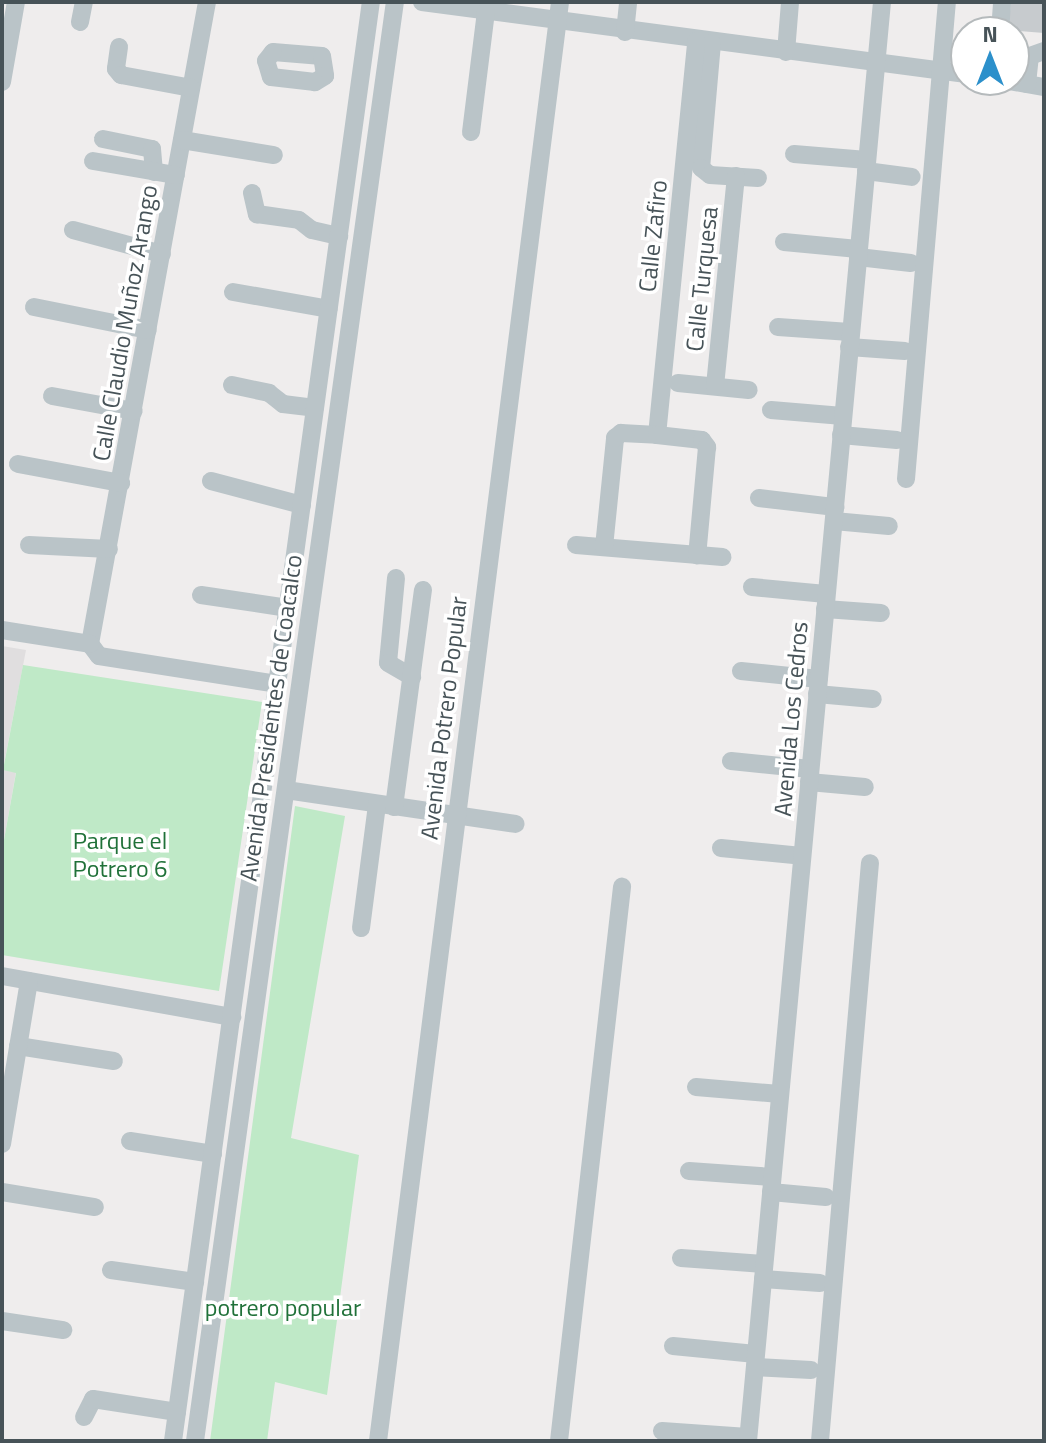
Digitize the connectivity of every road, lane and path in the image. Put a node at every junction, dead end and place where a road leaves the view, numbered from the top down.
1 (16, 2) edge
2 (84, 2) edge
3 (207, 2) edge
4 (371, 2) edge
5 (395, 2) edge
6 (422, 2) edge
7 (628, 2) edge
8 (790, 2) edge
9 (882, 2) edge
10 (947, 2) edge
11 (447, 4) edge
12 (497, 8) edge
13 (559, 12) edge
14 (80, 22) dead end
15 (625, 32) junction
16 (704, 42) junction
17 (119, 47) dead end
18 (1044, 51) edge
19 (786, 52) junction
20 (876, 64) junction
21 (327, 65) dead end
22 (362, 70) junction
23 (941, 71) junction
24 (950, 72) edge
25 (2, 82) edge
26 (1035, 86) edge
27 (191, 88) junction
28 (471, 132) dead end
29 (103, 139) dead end
30 (182, 140) junction
31 (794, 154) dead end
32 (274, 155) dead end
33 (93, 161) dead end
34 (866, 166) junction
35 (154, 172) junction
36 (176, 175) junction
37 (736, 176) junction
38 (912, 177) dead end
39 (758, 178) dead end
40 (252, 193) dead end
41 (73, 230) dead end
42 (339, 236) junction
43 (784, 242) dead end
44 (858, 253) junction
45 (162, 254) junction
46 (911, 263) dead end
47 (233, 292) dead end
48 (34, 307) dead end
49 (329, 309) junction
50 (778, 327) dead end
51 (148, 330) junction
52 (850, 339) junction
53 (905, 351) dead end
54 (678, 383) dead end
55 (232, 385) dead end
56 (715, 386) junction
57 (749, 390) dead end
58 (52, 396) dead end
59 (315, 408) junction
60 (771, 410) dead end
61 (134, 411) junction
62 (843, 416) junction
63 (657, 435) junction
64 (841, 435) junction
65 (897, 440) dead end
66 (18, 464) dead end
67 (906, 479) dead end
68 (211, 481) dead end
69 (121, 483) junction
70 (759, 498) dead end
71 (302, 505) junction
72 (835, 514) junction
73 (889, 526) dead end
74 (29, 545) dead end
75 (576, 545) dead end
76 (604, 547) junction
77 (109, 549) junction
78 (697, 556) junction
79 (723, 557) dead end
80 (396, 578) dead end
81 (752, 587) dead end
82 (423, 590) dead end
83 (201, 595) dead end
84 (826, 601) junction
85 (288, 608) junction
86 (881, 613) dead end
87 (2, 630) edge
88 (91, 648) junction
89 (741, 671) dead end
90 (412, 677) junction
91 (277, 684) junction
92 (818, 686) junction
93 (873, 699) dead end
94 (731, 761) dead end
95 (810, 776) junction
96 (865, 787) dead end
97 (286, 790) junction
98 (386, 806) junction
99 (456, 816) junction
100 (515, 824) dead end
101 (721, 848) dead end
102 (802, 856) junction
103 (870, 863) dead end
104 (252, 867) junction
105 (274, 871) junction
106 (622, 887) dead end
107 (361, 928) dead end
108 (2, 976) edge
109 (29, 981) junction
110 (232, 1017) junction
111 (18, 1046) junction
112 (114, 1061) dead end
113 (696, 1087) dead end
114 (780, 1094) junction
115 (5, 1108) edge
116 (130, 1141) dead end
117 (2, 1144) edge
118 (213, 1154) junction
119 (689, 1171) dead end
120 (772, 1185) junction
121 (2, 1192) edge
122 (826, 1197) dead end
123 (206, 1199) junction
124 (229, 1201) junction
125 (95, 1207) dead end
126 (681, 1258) dead end
127 (111, 1270) dead end
128 (764, 1271) junction
129 (195, 1282) junction
130 (820, 1283) dead end
131 (2, 1321) edge
132 (63, 1330) dead end
133 (673, 1346) dead end
134 (755, 1361) junction
135 (811, 1370) dead end
136 (177, 1412) junction
137 (84, 1417) dead end
138 (662, 1431) dead end
139 (748, 1439) edge
140 (173, 1441) edge
141 (195, 1441) edge
142 (378, 1441) edge
143 (559, 1441) edge
144 (820, 1441) edge

1 - 25 street
2 - 14 street
3 - 27 street, Calle Claudio Muñoz Arango
4 - 22 street, Avenida Presidentes de Coacalco
5 - 97 street, Avenida Presidentes de Coacalco
6 - 11 street
7 - 15 street
8 - 19 street
9 - 20 street, Avenida Los Cedros
10 - 23 street
11 - 12 street
12 - 13 street
12 - 28 street
13 - 15 street
13 - 99 street, Avenida Potrero Popular
15 - 16 street
16 - 19 street
16 - 37 street
16 - 63 street, Calle Zafiro
17 - 27 street
18 - 26 street
19 - 20 street
20 - 23 street
20 - 34 street, Avenida Los Cedros
21 - 22 street
22 - 42 street, Avenida Presidentes de Coacalco
23 - 24 street
23 - 67 street
27 - 30 street, Calle Claudio Muñoz Arango
29 - 35 street
30 - 32 street
30 - 36 street, Calle Claudio Muñoz Arango
31 - 34 street
33 - 35 street
34 - 38 street
34 - 44 street, Avenida Los Cedros
35 - 36 street
36 - 45 street, Calle Claudio Muñoz Arango
37 - 39 street
37 - 56 street, Calle Turquesa
40 - 42 street
41 - 45 street
42 - 49 street, Avenida Presidentes de Coacalco
43 - 44 street
44 - 46 street
44 - 52 street, Avenida Los Cedros
45 - 51 street, Calle Claudio Muñoz Arango
47 - 49 street
48 - 51 street
49 - 59 street, Avenida Presidentes de Coacalco
50 - 52 street
51 - 61 street, Calle Claudio Muñoz Arango
52 - 53 street
52 - 62 street, Avenida Los Cedros
54 - 56 street
55 - 59 street
56 - 57 street
58 - 61 street
59 - 71 street, Avenida Presidentes de Coacalco
60 - 62 street
61 - 69 street, Calle Claudio Muñoz Arango
62 - 64 street, Avenida Los Cedros
63 - 76 street
63 - 78 street
64 - 65 street
64 - 72 street, Avenida Los Cedros
66 - 69 street
68 - 71 street
69 - 77 street, Calle Claudio Muñoz Arango
70 - 72 street
71 - 85 street, Avenida Presidentes de Coacalco
72 - 73 street
72 - 84 street, Avenida Los Cedros
74 - 77 street
75 - 76 street
76 - 78 street
77 - 88 street, Calle Claudio Muñoz Arango
78 - 79 street
80 - 90 street
81 - 84 street
82 - 90 street
83 - 85 street
84 - 86 street
84 - 92 street, Avenida Los Cedros
85 - 91 street, Avenida Presidentes de Coacalco
87 - 88 street
88 - 91 street
89 - 92 street
90 - 98 street
91 - 104 street, Avenida Presidentes de Coacalco
92 - 93 street
92 - 95 street, Avenida Los Cedros
94 - 95 street
95 - 96 street
95 - 102 street, Avenida Los Cedros
97 - 98 street
97 - 105 street, Avenida Presidentes de Coacalco
98 - 99 street
98 - 107 street
99 - 100 street
99 - 142 street, Avenida Potrero Popular
101 - 102 street
102 - 114 street, Avenida Los Cedros
103 - 144 street
104 - 105 street
104 - 110 street, Avenida Presidentes de Coacalco
105 - 124 street, Avenida Presidentes de Coacalco
106 - 143 street
108 - 109 street
109 - 110 street
109 - 111 street
110 - 118 street, Avenida Presidentes de Coacalco
111 - 112 street
111 - 115 street
113 - 114 street
114 - 120 street, Avenida Los Cedros
115 - 117 street
116 - 118 street
118 - 123 street, Avenida Presidentes de Coacalco
119 - 120 street
120 - 122 street
120 - 128 street, Avenida Los Cedros
121 - 125 street
123 - 124 street
123 - 129 street, Avenida Presidentes de Coacalco
124 - 141 street, Avenida Presidentes de Coacalco
126 - 128 street
127 - 129 street
128 - 130 street
128 - 134 street, Avenida Los Cedros
129 - 136 street, Avenida Presidentes de Coacalco
131 - 132 street
133 - 134 street
134 - 135 street
134 - 139 street, Avenida Los Cedros
136 - 137 street
136 - 140 street, Avenida Presidentes de Coacalco
138 - 139 street

